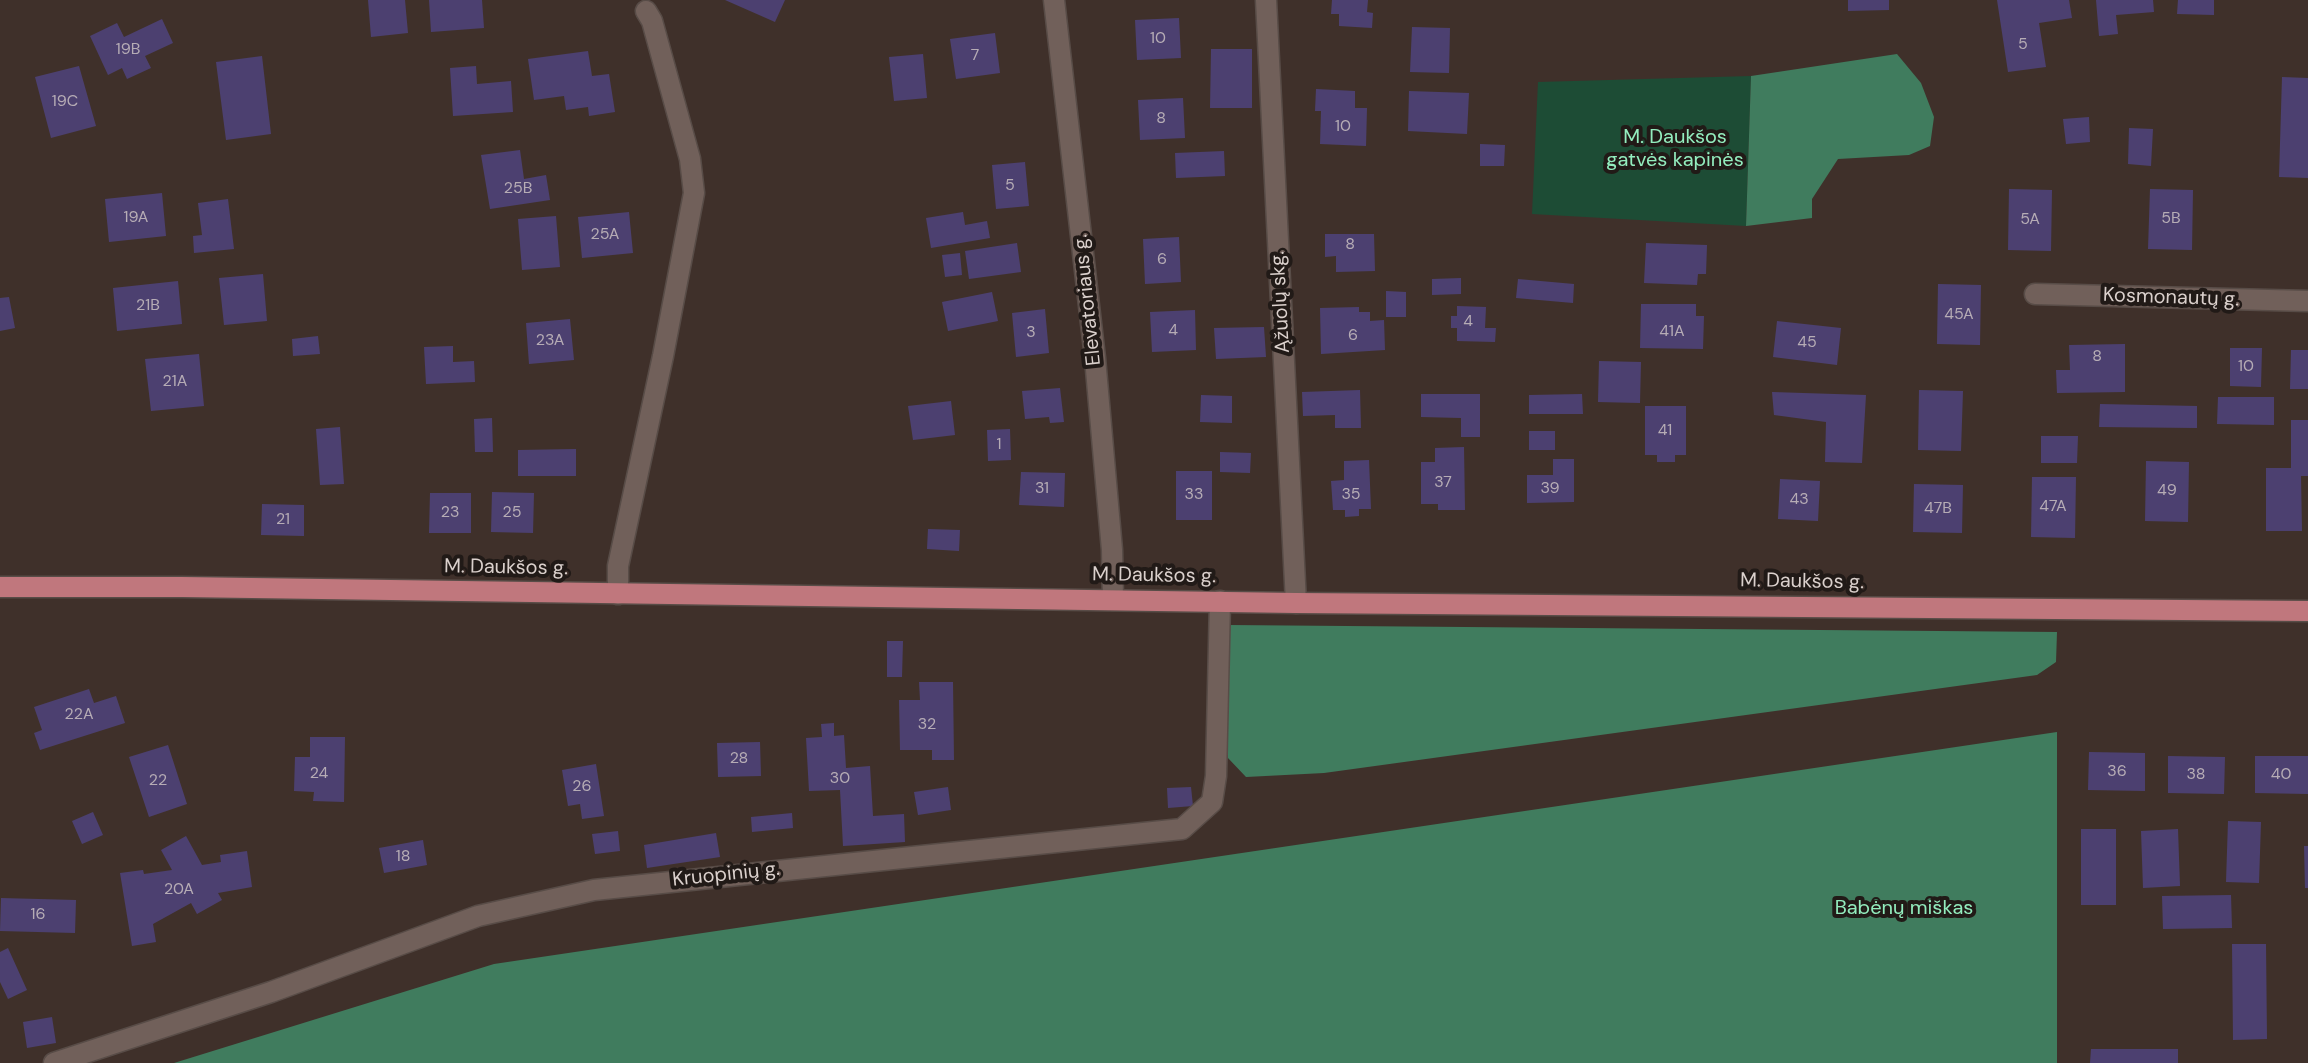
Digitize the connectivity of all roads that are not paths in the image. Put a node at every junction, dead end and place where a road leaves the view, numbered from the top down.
1 (1054, 0) edge
2 (1266, 0) edge
3 (646, 11) dead end
4 (2035, 294) dead end
5 (2308, 301) edge
6 (0, 587) edge
7 (618, 594) junction
8 (1113, 600) junction
9 (1220, 601) junction
10 (1296, 603) junction
11 (2308, 611) edge
12 (54, 1063) edge

1 - 8 street, Elevatoriaus g.
2 - 10 street, Ąžuolų skg.
3 - 7 street
4 - 5 street, Kosmonautų g.
6 - 7 main road, M. Daukšos g.
7 - 8 main road, M. Daukšos g.
8 - 9 main road, M. Daukšos g.
9 - 10 main road, M. Daukšos g.
9 - 12 street, Kruopinių g.
10 - 11 main road, M. Daukšos g.

